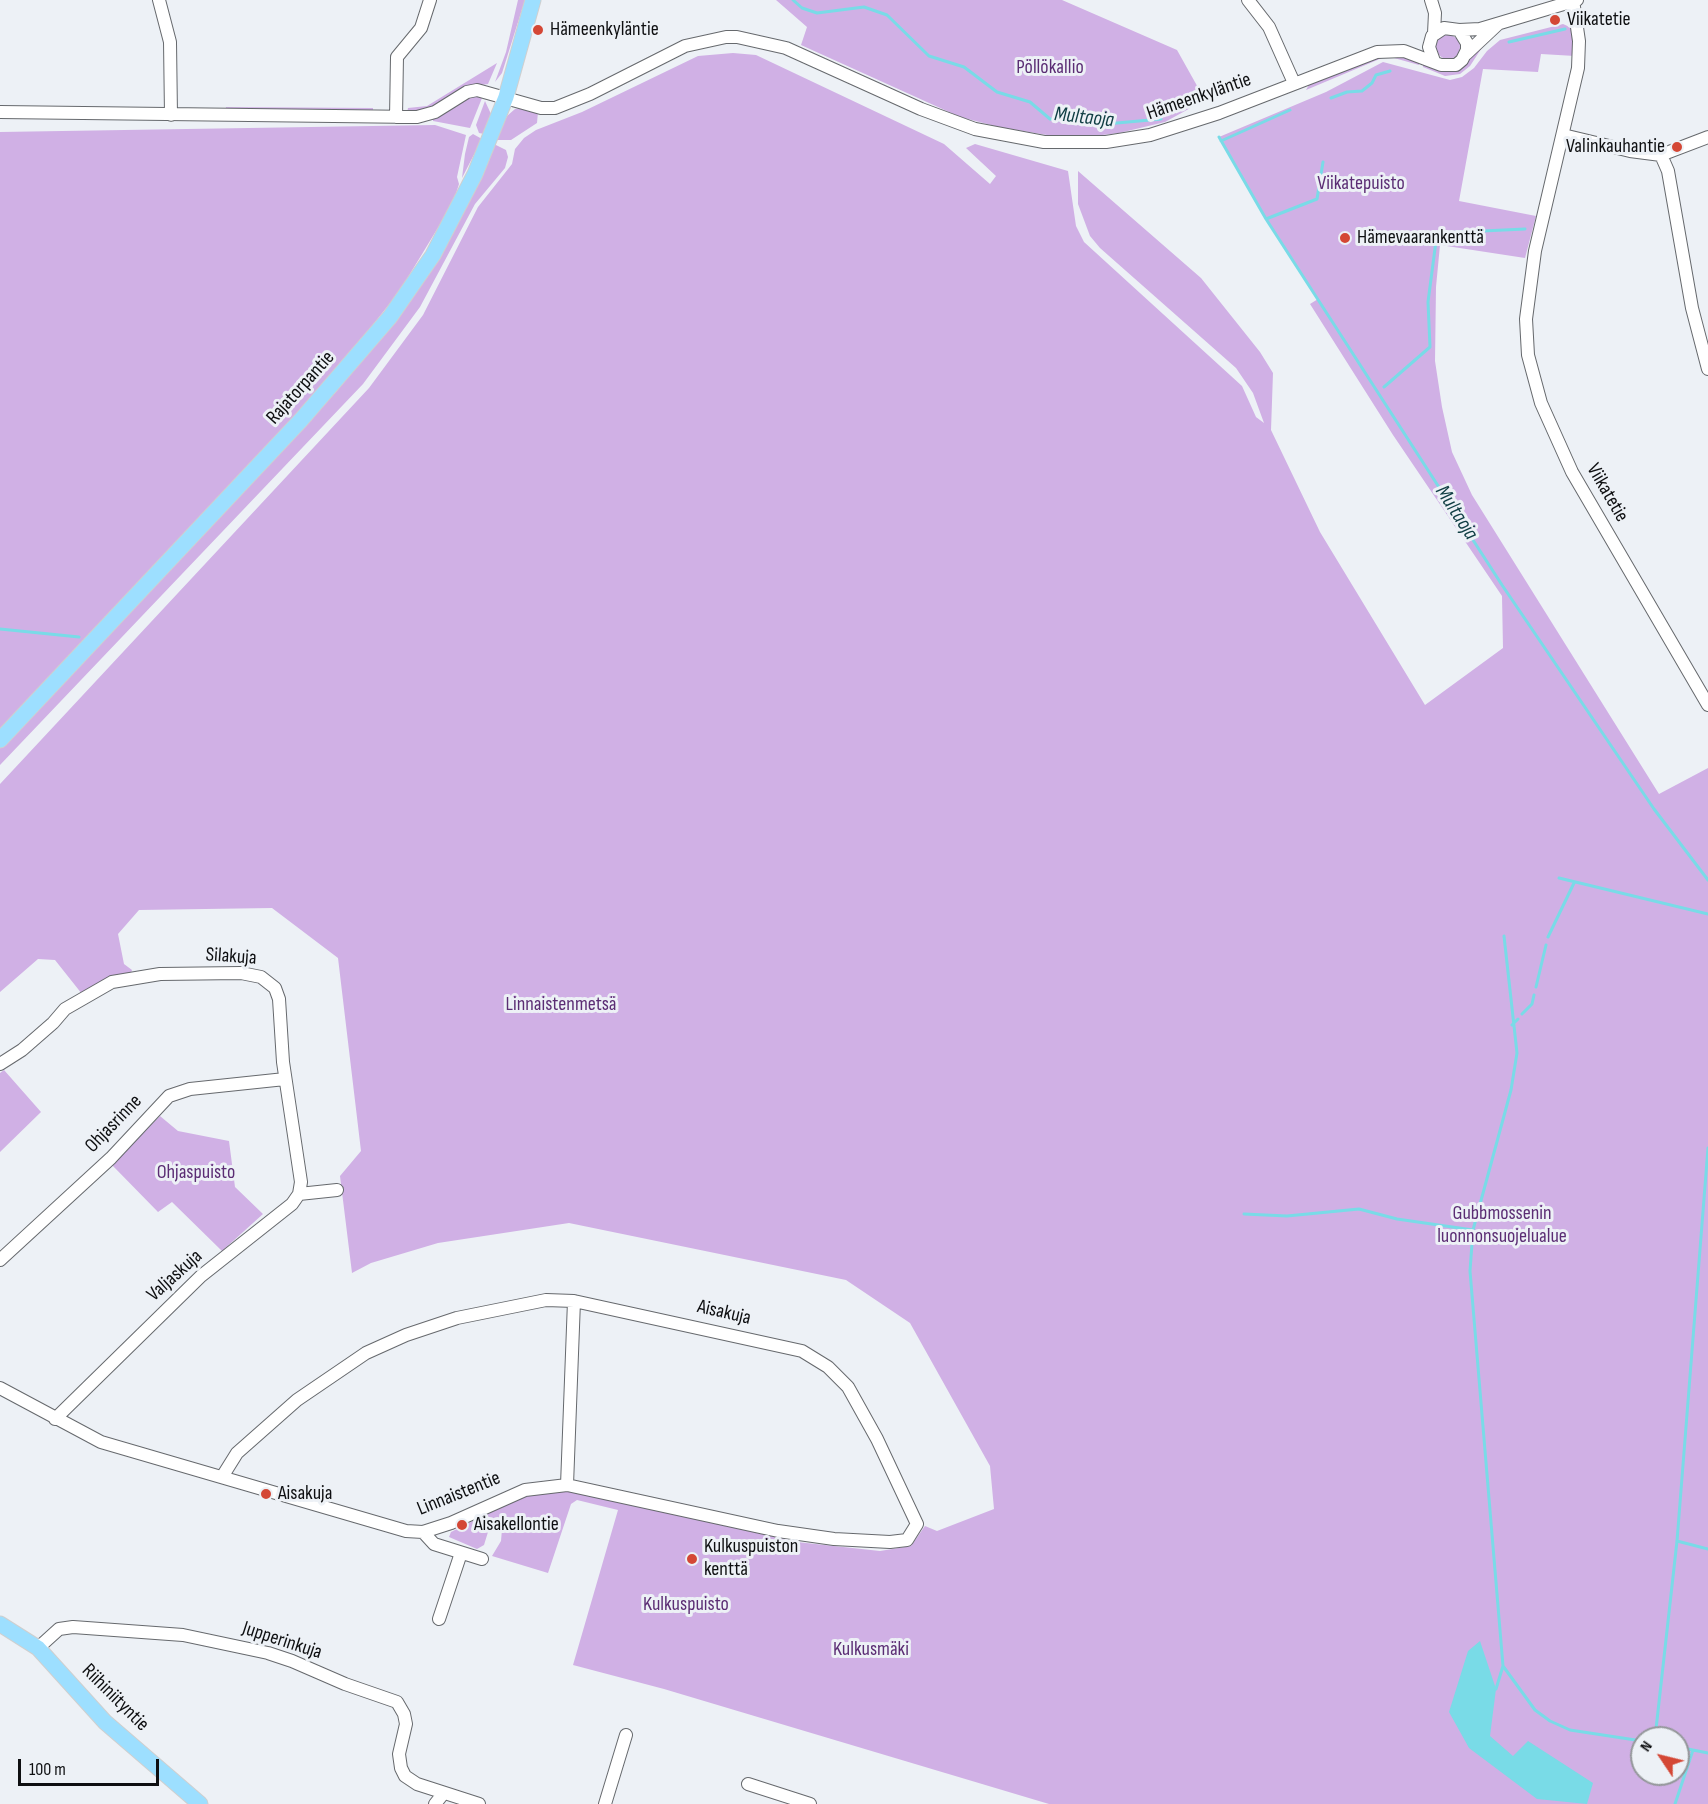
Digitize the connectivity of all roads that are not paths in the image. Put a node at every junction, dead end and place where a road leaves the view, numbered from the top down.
1 (159, 0) edge
2 (430, 0) edge
3 (533, 0) edge
4 (1248, 0) edge
5 (1431, 0) edge
6 (1574, 0) edge
7 (1435, 14) junction
8 (1499, 22) junction
9 (1454, 29) junction
10 (1432, 36) junction
11 (1404, 51) junction
12 (1466, 54) junction
13 (1434, 61) junction
14 (1294, 83) junction
15 (506, 97) junction
16 (0, 112) edge
17 (171, 115) junction
18 (396, 117) junction
19 (1563, 135) junction
20 (1708, 137) edge
21 (1660, 155) junction
22 (1708, 369) edge
23 (1708, 705) edge
24 (0, 740) edge
25 (0, 1064) edge
26 (285, 1079) junction
27 (337, 1190) dead end
28 (299, 1194) junction
29 (0, 1260) edge
30 (574, 1301) junction
31 (0, 1389) edge
32 (55, 1419) junction
33 (222, 1477) junction
34 (567, 1485) junction
35 (423, 1532) junction
36 (913, 1532) joint
37 (461, 1552) junction
38 (482, 1559) dead end
39 (439, 1619) dead end
40 (0, 1624) edge
41 (38, 1647) junction
42 (626, 1736) dead end
43 (748, 1784) dead end
44 (439, 1799) edge
45 (200, 1804) edge
46 (479, 1804) edge
47 (605, 1804) edge
48 (810, 1804) edge

1 - 17 street
2 - 18 street
3 - 15 main road, Rajatorpantie
4 - 14 street
5 - 7 street
6 - 8 street
6 - 19 street, Viikatetie
7 - 9 street
7 - 10 street
8 - 9 street
8 - 12 street
9 - 10 street
9 - 12 street
10 - 11 street, Hämeenkyläntie
10 - 13 street
11 - 13 street, Hämeenkyläntie
11 - 14 street, Hämeenkyläntie
12 - 13 street
14 - 15 street, Hämeenkyläntie
15 - 18 street, Hämeenkyläntie
15 - 24 main road, Rajatorpantie
16 - 17 street, Hämeenkyläntie
17 - 18 street, Hämeenkyläntie
19 - 21 street
19 - 23 street, Viikatetie
20 - 21 street
21 - 22 street
25 - 26 street, Silakuja
26 - 28 street, Silakuja
26 - 29 street, Ohjasrinne
27 - 28 street
28 - 32 street, Valjaskuja
30 - 33 street, Aisakuja
30 - 34 street
30 - 36 street, Aisakuja
31 - 32 street, Linnaistentie
32 - 33 street, Linnaistentie
33 - 35 street, Linnaistentie
34 - 35 street, Linnaistentie
34 - 36 street, Linnaistentie
35 - 37 street
37 - 38 street
37 - 39 street
40 - 41 main road, Riihiniityntie
41 - 44 street, Jupperinkuja
41 - 45 main road, Riihiniityntie
42 - 47 street
43 - 48 street
44 - 46 street

